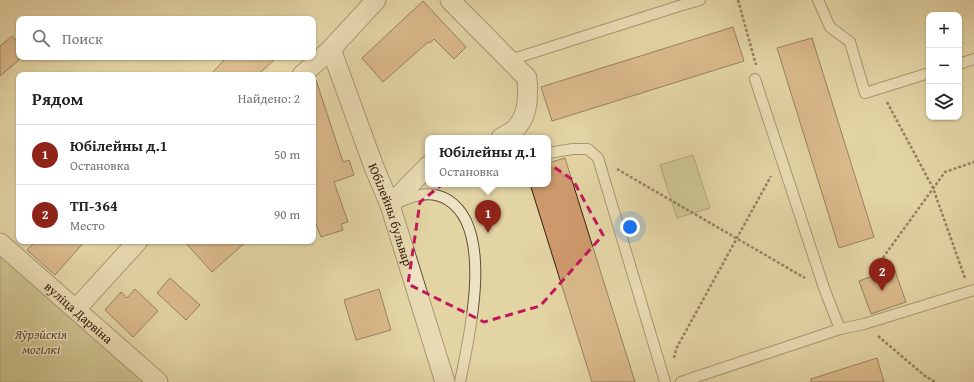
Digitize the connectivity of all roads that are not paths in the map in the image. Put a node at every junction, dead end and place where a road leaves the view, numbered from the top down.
1 (376, 0) edge
2 (450, 0) edge
3 (700, 0) edge
4 (818, 0) edge
5 (678, 3) edge
6 (331, 49) junction
7 (974, 59) edge
8 (510, 60) junction
9 (962, 63) edge
10 (305, 72) edge
11 (926, 74) edge
12 (755, 79) road end
13 (506, 135) edge
14 (551, 153) edge
15 (425, 169) edge
16 (390, 205) junction
17 (0, 243) edge
18 (135, 244) edge
19 (972, 291) edge
20 (76, 309) junction
21 (840, 329) junction
22 (158, 382) edge
23 (445, 382) edge
24 (460, 382) edge
25 (665, 382) edge
26 (680, 382) edge

1 - 6 street
2 - 8 street
3 - 5 lane
4 - 11 lane
5 - 8 lane
6 - 10 street
6 - 16 street, Юбілейны бульвар
7 - 9 lane
8 - 13 street
12 - 21 lane
14 - 25 lane
15 - 16 street
16 - 23 street, Юбілейны бульвар
16 - 24 lane
17 - 20 street, вуліца Дарвіна
18 - 20 street
19 - 21 lane
20 - 22 street, вуліца Дарвіна
21 - 26 lane

